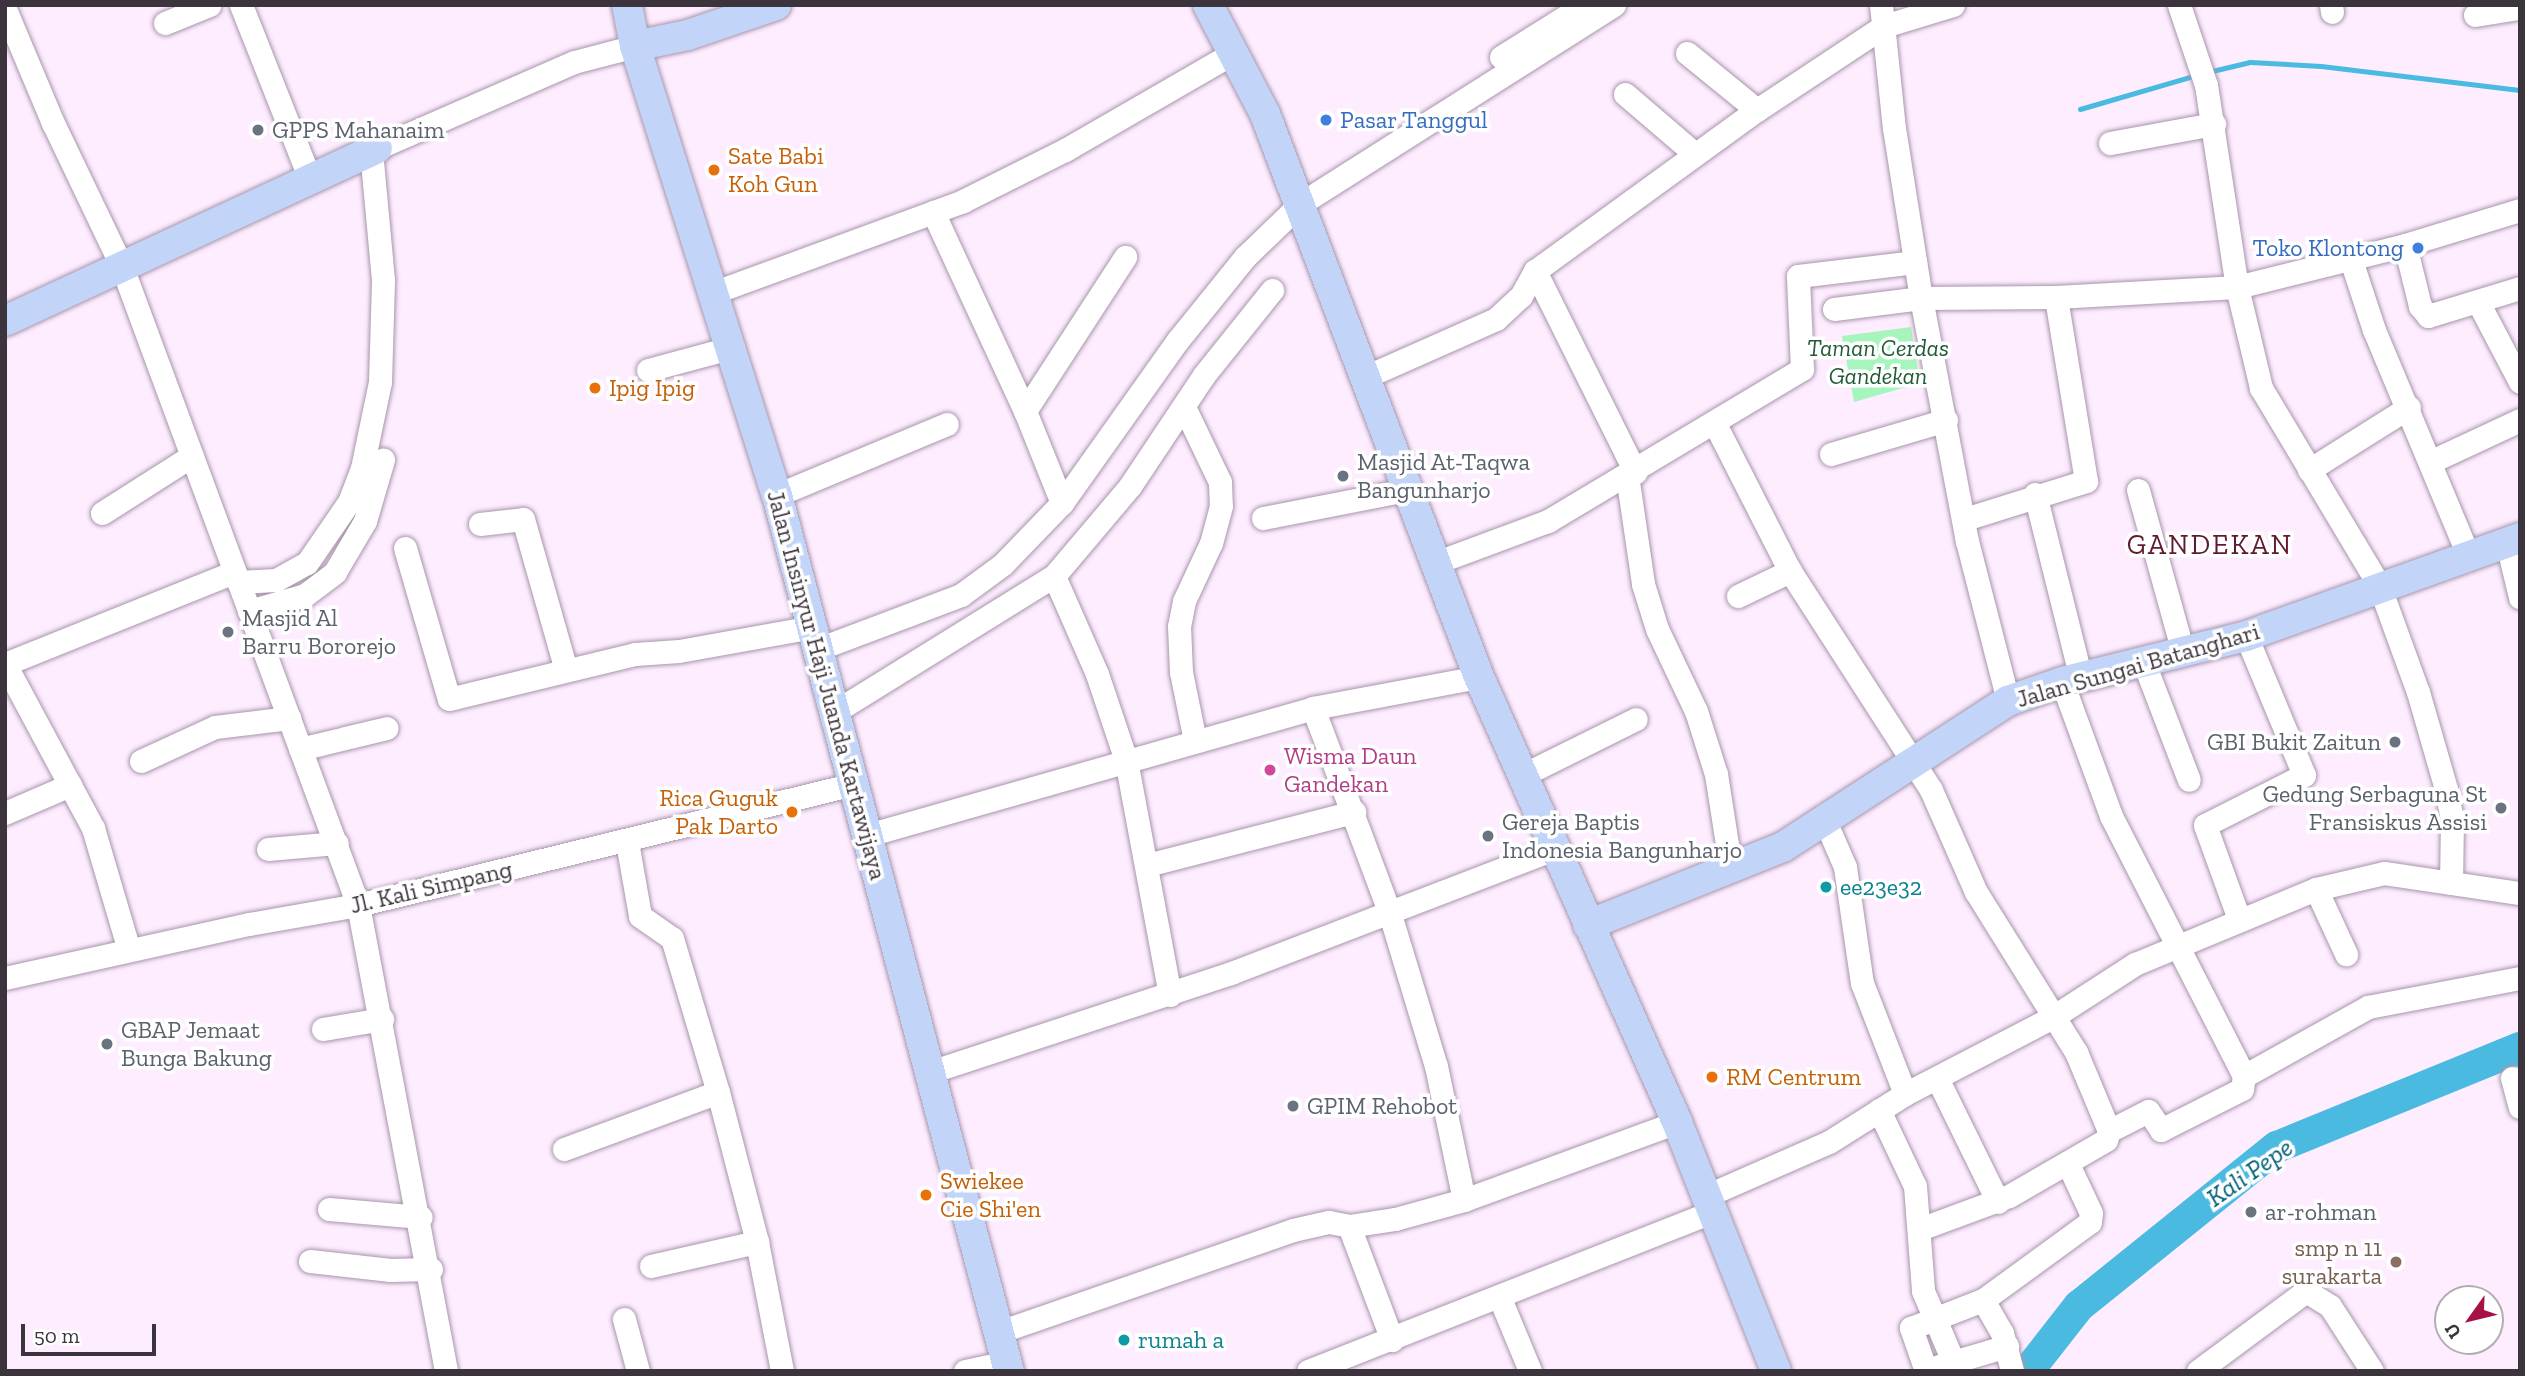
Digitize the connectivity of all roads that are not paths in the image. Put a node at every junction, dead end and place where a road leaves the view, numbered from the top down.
1 (209, 5) edge
2 (241, 5) edge
3 (627, 5) edge
4 (776, 5) edge
5 (1208, 5) edge
6 (1614, 5) edge
7 (1953, 5) edge
8 (2179, 5) edge
9 (1582, 7) edge
10 (5, 9) edge
11 (2518, 9) edge
12 (2475, 15) dead end
13 (1882, 16) edge
14 (164, 23) dead end
15 (635, 46) junction
16 (1233, 53) junction
17 (1687, 53) dead end
18 (15, 58) edge
19 (1495, 61) dead end
20 (1625, 94) dead end
21 (1757, 110) junction
22 (2214, 124) junction
23 (2110, 143) dead end
24 (381, 145) junction
25 (1695, 154) junction
26 (310, 179) junction
27 (1300, 204) junction
28 (2520, 210) edge
29 (933, 212) junction
30 (2406, 245) junction
31 (1125, 257) dead end
32 (2351, 260) junction
33 (1915, 262) junction
34 (122, 267) junction
35 (1535, 271) junction
36 (2237, 287) junction
37 (2520, 288) edge
38 (1272, 290) dead end
39 (715, 292) junction
40 (2056, 297) junction
41 (1921, 298) junction
42 (2479, 302) junction
43 (1834, 309) dead end
44 (5, 321) edge
45 (733, 347) junction
46 (648, 370) dead end
47 (1363, 379) junction
48 (2520, 383) edge
49 (2409, 407) junction
50 (1185, 409) junction
51 (1025, 411) junction
52 (2520, 420) edge
53 (1946, 421) junction
54 (947, 424) dead end
55 (1716, 424) junction
56 (1831, 454) dead end
57 (190, 457) junction
58 (2432, 461) junction
59 (2309, 470) junction
60 (1631, 474) junction
61 (1406, 490) junction
62 (2138, 490) dead end
63 (2035, 494) junction
64 (777, 495) junction
65 (1062, 503) junction
66 (102, 513) dead end
67 (1263, 518) dead end
68 (1965, 519) junction
69 (480, 524) dead end
70 (2513, 540) edge
71 (405, 548) dead end
72 (2468, 555) junction
73 (1435, 563) junction
74 (1790, 571) junction
75 (316, 572) junction
76 (1054, 576) junction
77 (2379, 585) junction
78 (241, 590) junction
79 (1738, 596) dead end
80 (2520, 597) edge
81 (2246, 636) junction
82 (815, 638) junction
83 (2183, 652) junction
84 (2144, 663) junction
85 (566, 670) junction
86 (1479, 677) junction
87 (2072, 680) junction
88 (2008, 701) junction
89 (1313, 708) junction
90 (836, 711) junction
91 (289, 718) junction
92 (1636, 719) dead end
93 (387, 728) dead end
94 (1195, 741) junction
95 (300, 749) junction
96 (1126, 760) junction
97 (141, 761) dead end
98 (1914, 762) junction
99 (1521, 776) junction
100 (2189, 780) dead end
101 (854, 784) junction
102 (76, 795) junction
103 (1354, 812) junction
104 (5, 813) edge
105 (1826, 823) junction
106 (868, 835) junction
107 (626, 842) junction
108 (337, 843) junction
109 (268, 849) dead end
110 (1554, 849) junction
111 (1147, 865) junction
112 (1731, 870) junction
113 (2451, 883) junction
114 (2316, 890) junction
115 (2520, 893) edge
116 (358, 905) junction
117 (1390, 914) junction
118 (2239, 919) junction
119 (1588, 925) junction
120 (2176, 945) junction
121 (129, 950) junction
122 (2346, 954) dead end
123 (5, 978) edge
124 (2520, 978) edge
125 (1170, 995) junction
126 (2053, 1017) junction
127 (382, 1018) junction
128 (323, 1029) dead end
129 (930, 1072) junction
130 (2244, 1076) junction
131 (1937, 1078) junction
132 (2512, 1078) dead end
133 (718, 1092) junction
134 (1905, 1094) junction
135 (2520, 1107) edge
136 (1879, 1111) junction
137 (1677, 1122) junction
138 (2109, 1131) junction
139 (564, 1149) dead end
140 (2068, 1164) junction
141 (1464, 1200) junction
142 (1998, 1202) junction
143 (1711, 1203) junction
144 (329, 1209) dead end
145 (421, 1217) junction
146 (1349, 1226) junction
147 (1920, 1228) junction
148 (757, 1242) junction
149 (310, 1261) dead end
150 (651, 1266) dead end
151 (431, 1269) junction
152 (1499, 1296) junction
153 (1983, 1300) junction
154 (1934, 1317) junction
155 (624, 1319) dead end
156 (999, 1332) junction
157 (1392, 1340) junction
158 (2007, 1346) junction
159 (1953, 1361) junction
160 (1008, 1366) edge
161 (1316, 1370) edge
162 (446, 1371) edge
163 (638, 1371) edge
164 (782, 1371) edge
165 (965, 1371) edge
166 (1530, 1371) edge
167 (1776, 1371) edge
168 (1926, 1371) edge
169 (2012, 1371) edge
170 (2198, 1371) edge
171 (2372, 1371) edge

1 - 14 street
2 - 26 street
3 - 15 main road, Jalan Insinyur Haji Juanda Kartawijaya
4 - 15 main road
5 - 16 main road
6 - 27 street
7 - 13 street
8 - 22 street
9 - 19 street
10 - 18 street
11 - 12 street
13 - 21 street
13 - 33 street
15 - 24 street
15 - 39 main road, Jalan Insinyur Haji Juanda Kartawijaya
16 - 27 main road
16 - 29 street
17 - 21 street
18 - 34 street
20 - 25 street
21 - 25 street
22 - 23 street
22 - 36 street
24 - 26 main road
24 - 75 street
25 - 35 street
26 - 34 main road
27 - 47 main road
27 - 65 street
28 - 30 street
29 - 39 street
29 - 51 street
30 - 32 street
30 - 42 street
31 - 51 street
32 - 36 street
32 - 49 street
33 - 41 street
33 - 55 street
34 - 44 main road
34 - 57 street
35 - 47 street
35 - 60 street
36 - 40 street
36 - 59 street
37 - 42 street
38 - 50 street
39 - 45 main road, Jalan Insinyur Haji Juanda Kartawijaya
40 - 41 street
40 - 63 street
41 - 43 street
41 - 53 street
42 - 48 street
45 - 46 street
45 - 64 main road, Jalan Insinyur Haji Juanda Kartawijaya
47 - 61 main road
49 - 58 street
49 - 59 street
50 - 76 street
50 - 94 street
51 - 65 street
52 - 58 street
53 - 56 street
53 - 68 street
54 - 64 street
55 - 60 street
55 - 74 street
57 - 66 street
57 - 78 street
58 - 72 street
59 - 77 street
60 - 73 street
60 - 112 street
61 - 67 street
61 - 73 main road
62 - 83 street
63 - 68 street
63 - 87 street
64 - 82 main road, Jalan Insinyur Haji Juanda Kartawijaya
65 - 82 street
68 - 88 street
69 - 85 street
70 - 72 main road, Jalan Sungai Batanghari
70 - 80 street
71 - 85 street
72 - 77 main road, Jalan Sungai Batanghari
73 - 86 main road
74 - 79 street
74 - 98 street
75 - 78 street
75 - 78 street
76 - 90 street
76 - 96 street
77 - 81 main road, Jalan Sungai Batanghari
77 - 113 street
78 - 91 street
78 - 102 street
81 - 83 main road, Jalan Sungai Batanghari
81 - 118 street
82 - 85 street
82 - 90 main road, Jalan Insinyur Haji Juanda Kartawijaya
83 - 84 main road, Jalan Sungai Batanghari
84 - 87 main road, Jalan Sungai Batanghari
84 - 100 street
86 - 89 street
86 - 99 main road
87 - 88 main road, Jalan Sungai Batanghari
87 - 120 street
88 - 98 main road, Jalan Sungai Batanghari
89 - 94 street
89 - 103 street
90 - 101 main road, Jalan Insinyur Haji Juanda Kartawijaya
91 - 95 street
91 - 97 street
92 - 99 street
93 - 95 street
94 - 96 street
95 - 108 street
96 - 106 street
96 - 111 street
98 - 105 main road, Jalan Sungai Batanghari
98 - 126 street
99 - 110 main road
101 - 106 main road, Jalan Insinyur Haji Juanda Kartawijaya
101 - 107 street, Jl. Kali Simpang
102 - 104 street
102 - 121 street
103 - 111 street
103 - 117 street
105 - 112 main road, Jalan Sungai Batanghari
105 - 134 street
106 - 129 main road, Jalan Insinyur Haji Juanda Kartawijaya
107 - 116 street, Jl. Kali Simpang
107 - 133 street
108 - 109 street
108 - 116 street
110 - 117 street
110 - 119 main road
111 - 125 street
112 - 119 main road, Jalan Sungai Batanghari
113 - 114 street
113 - 115 street
114 - 118 street
114 - 122 street
116 - 121 street, Jl. Kali Simpang
116 - 127 street
117 - 125 street
117 - 141 street
118 - 120 street
119 - 137 main road
120 - 126 street
120 - 130 street
121 - 123 street, Jl. Kali Simpang
124 - 130 street
125 - 129 street
126 - 131 street
126 - 138 street
127 - 128 street
127 - 145 street
129 - 156 main road, Jalan Insinyur Haji Juanda Kartawijaya
130 - 138 street
131 - 134 street
131 - 142 street
132 - 135 street
133 - 139 street
133 - 148 street
134 - 136 street
136 - 143 street
136 - 147 street
137 - 141 street
137 - 143 main road
138 - 140 street
140 - 142 street
140 - 153 street
141 - 146 street
142 - 147 street
143 - 152 street
143 - 167 main road
144 - 145 street
145 - 151 street
146 - 156 street
146 - 157 street
147 - 154 street
148 - 150 street
148 - 164 street
149 - 151 street
151 - 162 street
152 - 157 street
152 - 166 street
153 - 154 street
153 - 158 street
154 - 159 street
154 - 168 street
155 - 163 street
156 - 160 main road, Jalan Insinyur Haji Juanda Kartawijaya
157 - 161 street
158 - 159 street
158 - 169 street
159 - 168 street
160 - 165 street
170 - 171 street

